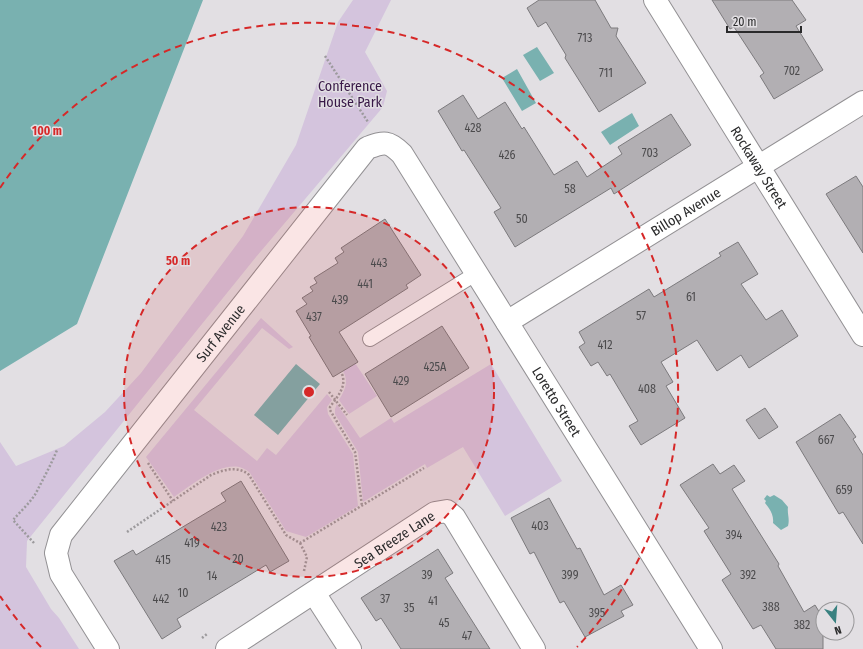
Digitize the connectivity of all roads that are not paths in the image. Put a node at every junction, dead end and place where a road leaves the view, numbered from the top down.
1 (655, 0) edge
2 (863, 102) edge
3 (402, 154) joint
4 (758, 166) junction
5 (477, 273) junction
6 (507, 322) junction
7 (863, 335) edge
8 (370, 339) dead end
9 (314, 593) junction
10 (108, 649) edge
11 (227, 649) edge
12 (350, 649) edge
13 (534, 649) edge
14 (711, 649) edge

1 - 4 street, Rockaway Street
2 - 4 street, Billop Avenue
3 - 5 street, Loretto Street
3 - 10 street, Surf Avenue
4 - 6 street, Billop Avenue
4 - 7 street, Rockaway Street
5 - 6 street, Loretto Street
5 - 8 lane
6 - 14 street, Loretto Street
9 - 11 street, Sea Breeze Lane
9 - 12 street
9 - 13 street, Sea Breeze Lane

